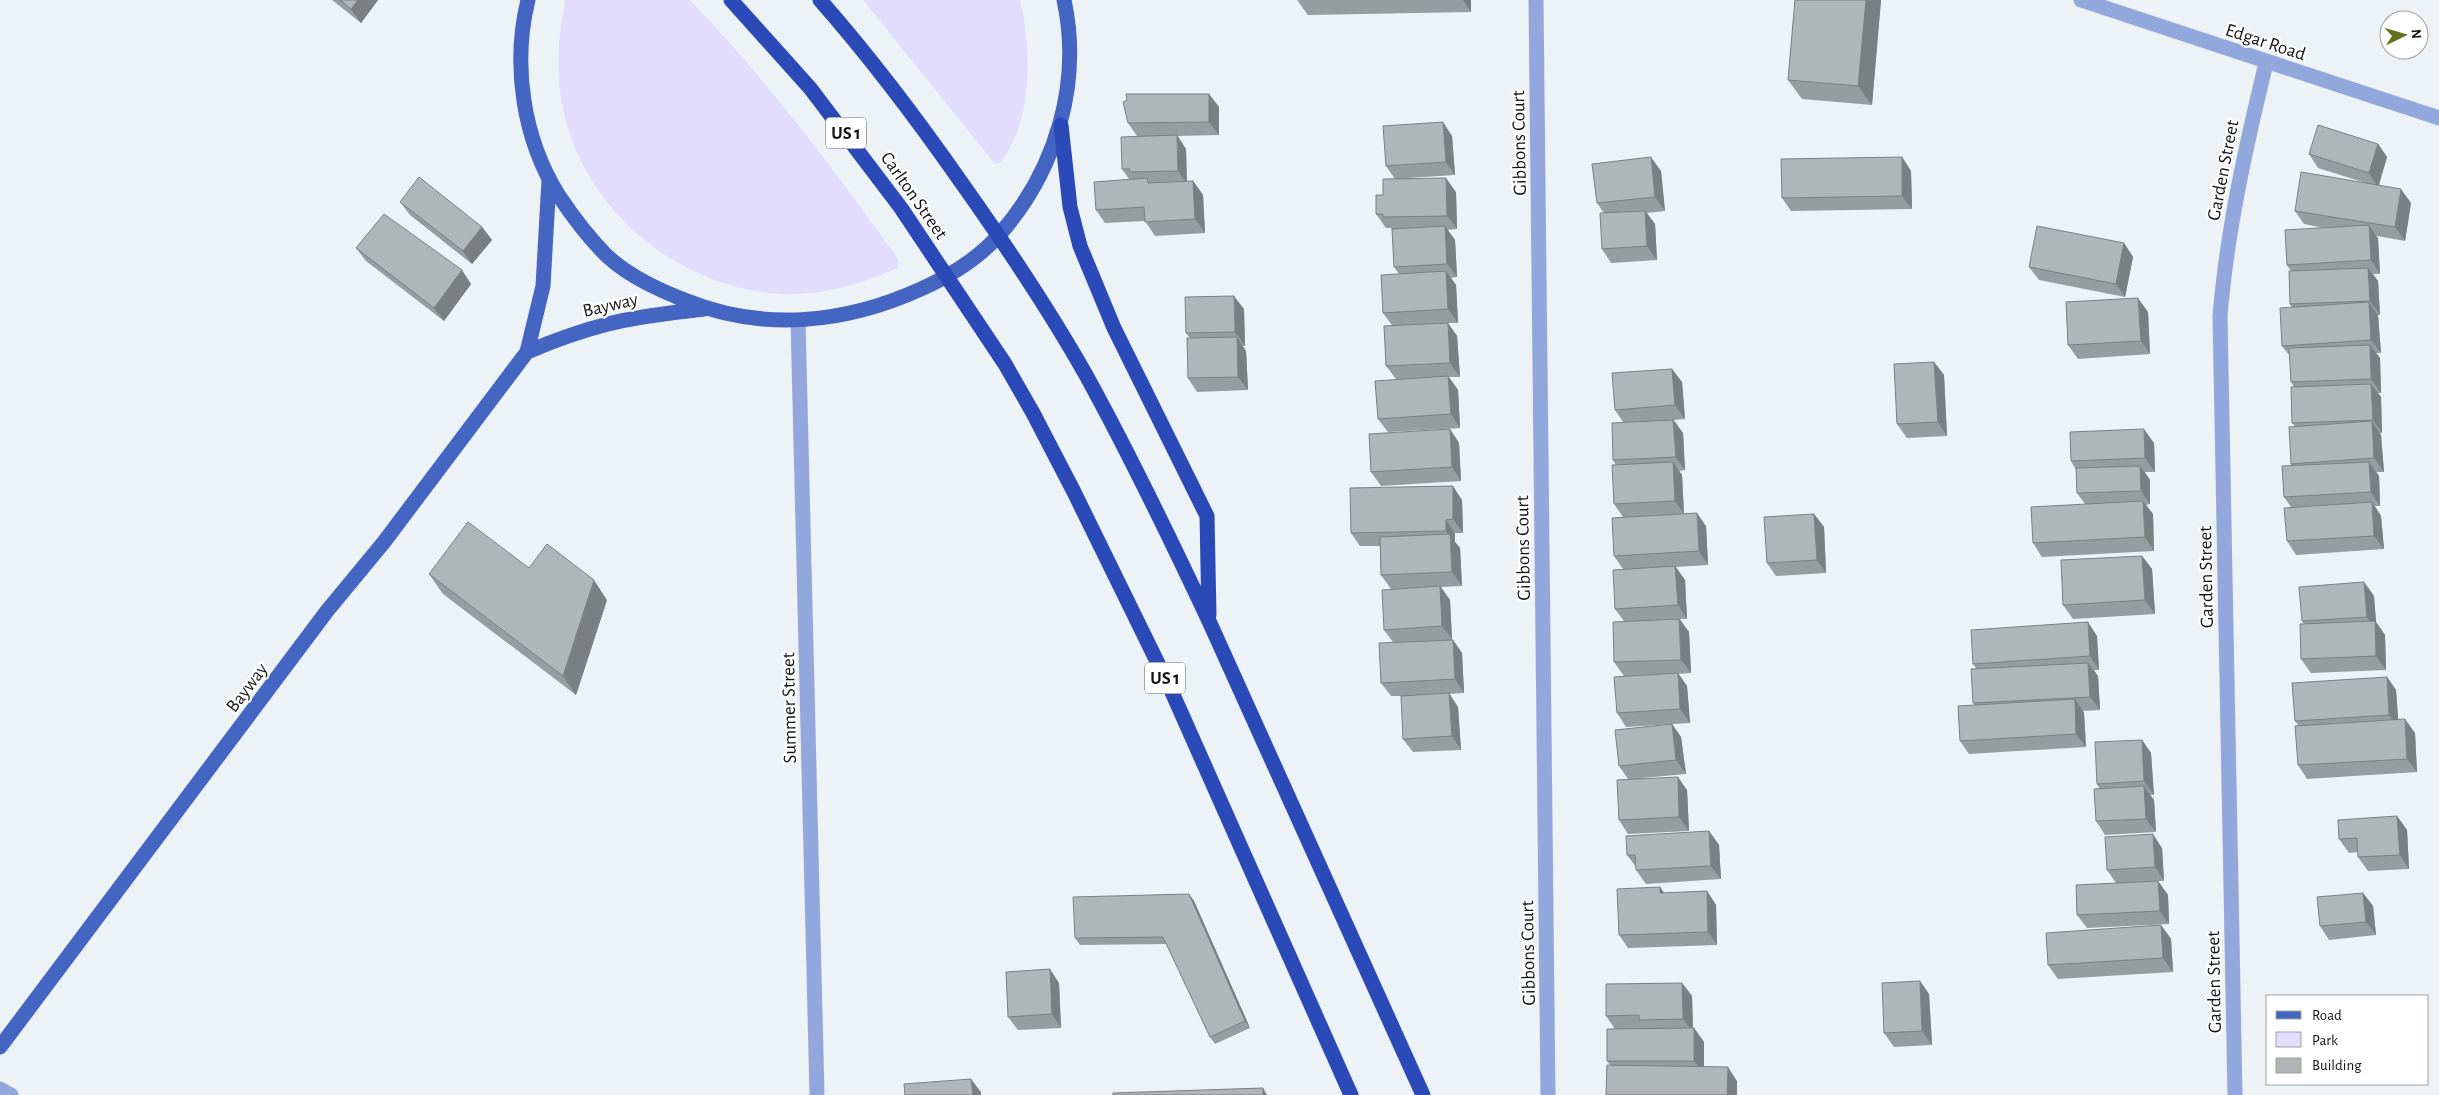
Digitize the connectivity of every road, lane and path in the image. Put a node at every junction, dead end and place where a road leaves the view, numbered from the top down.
1 (528, 0) edge
2 (731, 0) edge
3 (820, 0) edge
4 (1064, 0) edge
5 (1536, 0) edge
6 (2081, 0) edge
7 (2266, 63) junction
8 (2439, 118) edge
9 (1061, 124) junction
10 (549, 180) junction
11 (999, 236) junction
12 (947, 277) junction
13 (707, 309) junction
14 (798, 321) junction
15 (527, 352) junction
16 (1210, 621) junction
17 (0, 1047) edge
18 (0, 1089) edge
19 (11, 1095) edge
20 (816, 1095) edge
21 (1352, 1095) edge
22 (1423, 1095) edge
23 (1548, 1095) edge
24 (2235, 1095) edge

1 - 10 main road
2 - 12 highway, Carlton Street / US 1
3 - 11 highway
4 - 9 main road
5 - 23 street, Gibbons Court
6 - 7 street, Edgar Road
7 - 8 street, Edgar Road
7 - 24 street, Garden Street
9 - 11 main road
9 - 16 highway
10 - 13 main road
10 - 15 main road, Bayway
11 - 12 main road
11 - 16 highway
12 - 14 main road
12 - 21 highway, US 1
13 - 14 main road
13 - 15 main road, Bayway
14 - 20 street, Summer Street
15 - 17 main road, Bayway
16 - 22 highway
18 - 19 street

